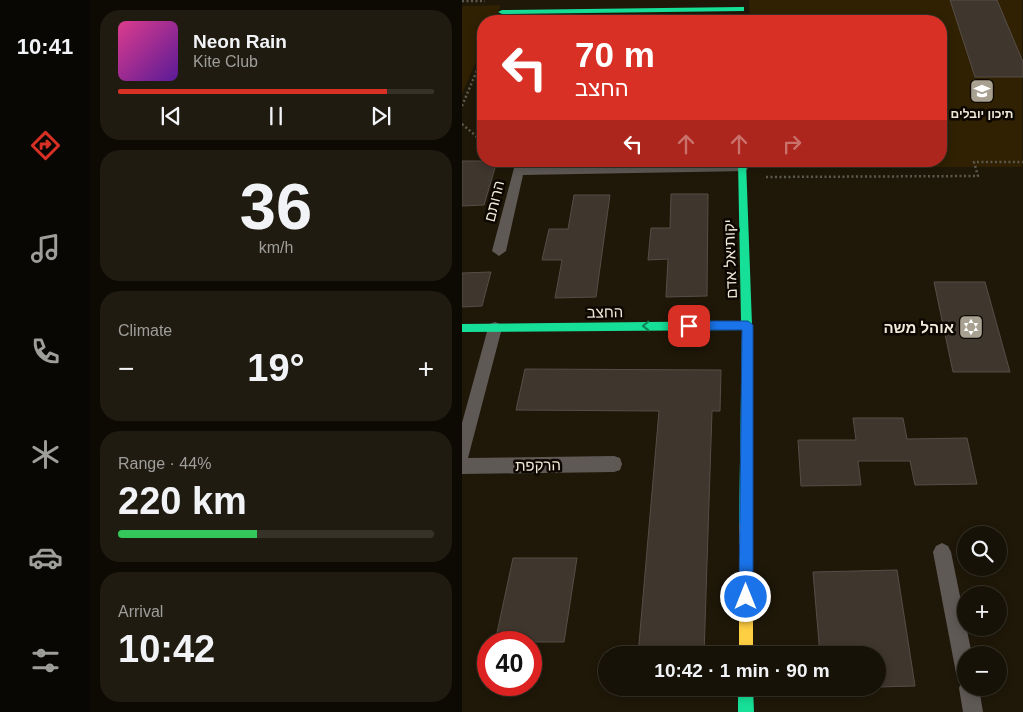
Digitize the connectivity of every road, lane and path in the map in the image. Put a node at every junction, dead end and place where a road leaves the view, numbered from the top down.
1 (741, 10) edge
2 (502, 12) dead end
3 (477, 70) edge
4 (462, 106) edge
5 (462, 124) edge
6 (477, 137) edge
7 (1022, 162) edge
8 (547, 167) edge
9 (617, 167) edge
10 (742, 169) edge
11 (499, 251) dead end
12 (748, 325) junction
13 (462, 328) edge
14 (495, 328) junction
15 (462, 453) edge
16 (614, 464) dead end
17 (462, 466) edge
18 (942, 552) dead end
19 (746, 646) edge
20 (961, 646) edge
21 (746, 696) edge
22 (971, 696) edge
23 (746, 712) edge
24 (974, 712) edge

1 - 2 street
3 - 4 path
5 - 6 path
7 - 10 path
8 - 11 lane, הרותם
9 - 10 lane, הרותם
10 - 12 street, יקותיאל אדם
12 -> 14 street, החצב
12 - 19 street, יקותיאל אדם
13 - 14 street, החצב
14 - 15 lane
16 - 17 lane, הרקפת
18 - 20 lane
21 - 23 street
22 - 24 lane

